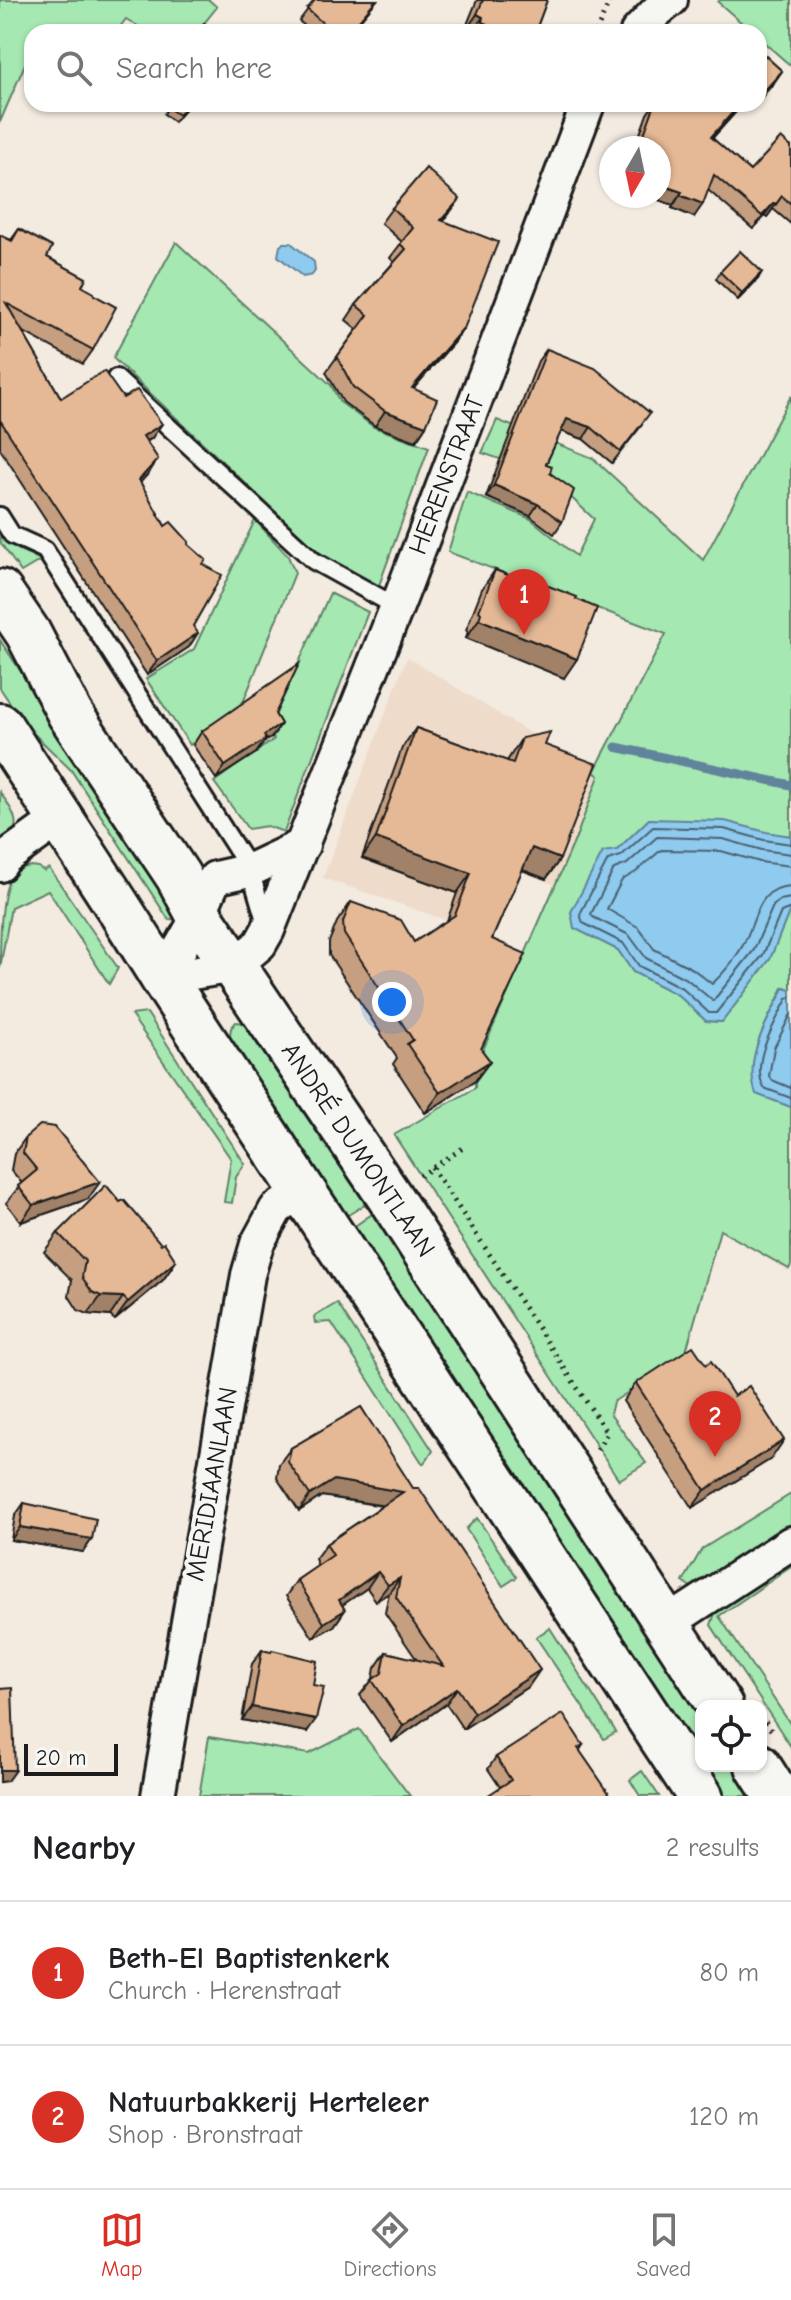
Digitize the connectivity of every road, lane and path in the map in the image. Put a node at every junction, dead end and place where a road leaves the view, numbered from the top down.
1 (610, 0) edge
2 (671, 0) edge
3 (600, 24) edge
4 (646, 24) edge
5 (585, 112) edge
6 (116, 378) dead end
7 (0, 516) edge
8 (0, 592) edge
9 (397, 607) junction
10 (0, 726) edge
11 (59, 819) junction
12 (303, 845) junction
13 (0, 865) edge
14 (250, 870) junction
15 (199, 915) junction
16 (268, 930) junction
17 (234, 966) junction
18 (163, 978) junction
19 (466, 1146) dead end
20 (432, 1167) junction
21 (414, 1179) dead end
22 (303, 1191) junction
23 (594, 1456) dead end
24 (791, 1543) edge
25 (668, 1623) junction
26 (716, 1700) edge
27 (762, 1772) edge
28 (158, 1796) edge
29 (700, 1796) edge
30 (777, 1796) edge

1 - 3 path
2 - 4 street
5 - 9 street, HERENSTRAAT
6 - 9 lane
7 - 14 lane
8 - 15 main road, ANDRÉ DUMONTLAAN
9 - 12 street, HERENSTRAAT
10 - 11 main road
11 - 13 street
11 - 18 main road
12 - 14 street
12 - 16 street, HERENSTRAAT
14 - 15 street
14 - 16 lane
15 - 17 main road, ANDRÉ DUMONTLAAN
15 - 18 street
16 - 17 street, HERENSTRAAT
17 - 18 street
17 - 25 main road, ANDRÉ DUMONTLAAN
18 - 22 main road
19 - 20 path
20 - 21 path
20 - 23 path
22 - 28 street, MERIDIAANLAAN
22 - 29 main road
24 - 25 street
25 - 26 main road, ANDRÉ DUMONTLAAN
27 - 30 main road

